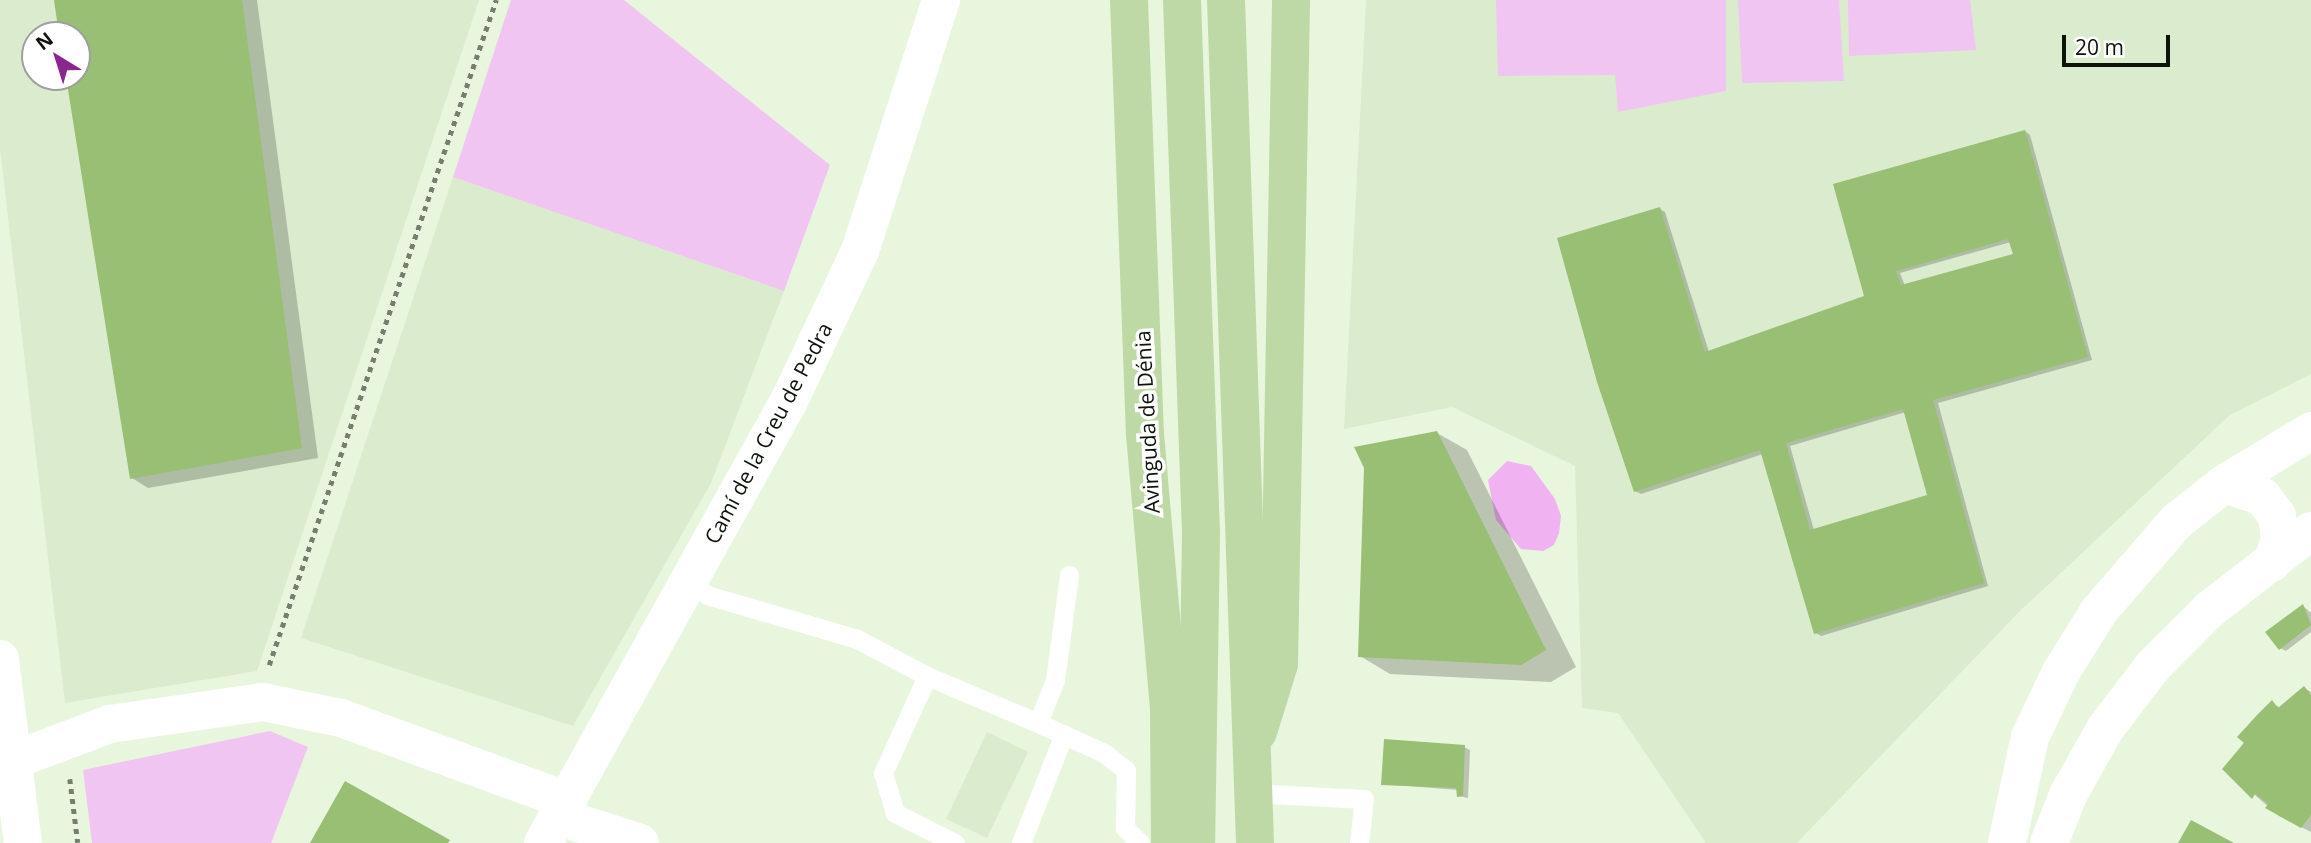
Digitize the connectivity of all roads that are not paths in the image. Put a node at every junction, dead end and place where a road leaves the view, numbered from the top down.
1 (941, 0) edge
2 (1129, 0) edge
3 (1182, 0) edge
4 (1226, 0) edge
5 (1291, 0) edge
6 (2311, 431) edge
7 (2224, 484) junction
8 (2311, 531) edge
9 (2272, 563) junction
10 (1069, 575) dead end
11 (688, 583) junction
12 (0, 659) edge
13 (928, 676) junction
14 (1038, 723) junction
15 (1064, 734) junction
16 (14, 760) junction
17 (1250, 777) junction
18 (555, 819) edge
19 (23, 843) edge
20 (640, 843) edge
21 (955, 843) edge
22 (1020, 843) edge
23 (1140, 843) edge
24 (1170, 843) edge
25 (1196, 843) edge
26 (1255, 843) edge
27 (1359, 843) edge
28 (2007, 843) edge
29 (2049, 843) edge

1 - 11 street, Camí de la Creu de Pedra
2 - 24 main road, Avinguda de Dénia
3 - 25 main road
4 - 17 main road
5 - 17 main road
6 - 7 street
7 - 9 street
7 - 28 street
8 - 9 street
9 - 29 street
10 - 14 lane
11 - 13 lane
11 - 18 street, Camí de la Creu de Pedra
12 - 16 street
13 - 14 lane
13 - 21 lane
14 - 15 lane
15 - 22 lane
15 - 23 lane
16 - 18 street
16 - 19 street
17 - 26 main road
17 - 27 lane
18 - 20 street

